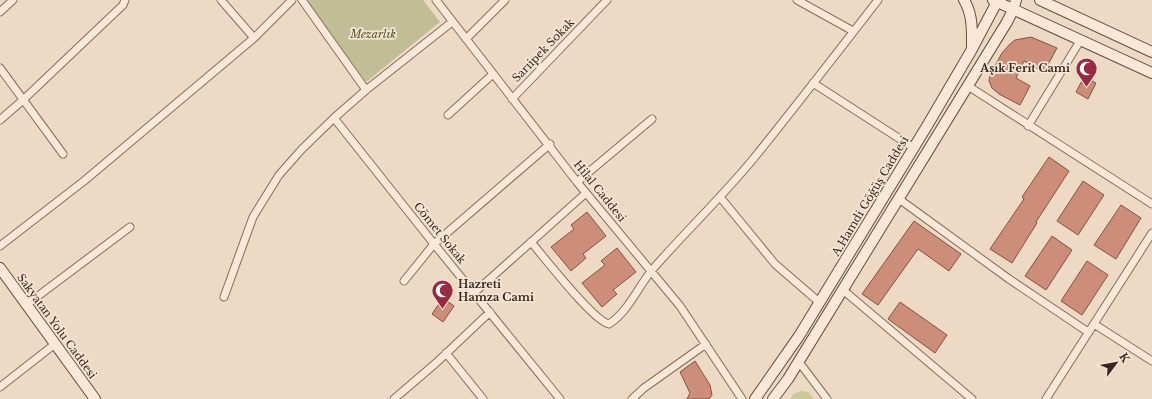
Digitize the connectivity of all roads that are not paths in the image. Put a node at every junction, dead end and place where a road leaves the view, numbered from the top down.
1 (13, 0) edge
2 (125, 0) edge
3 (221, 0) edge
4 (292, 0) edge
5 (302, 0) edge
6 (436, 0) edge
7 (505, 0) edge
8 (607, 0) edge
9 (797, 0) edge
10 (878, 0) edge
11 (964, 0) edge
12 (1040, 0) edge
13 (1053, 0) edge
14 (996, 1) edge
15 (1014, 5) edge
16 (0, 12) edge
17 (1069, 14) junction
18 (452, 22) junction
19 (853, 31) junction
20 (254, 38) junction
21 (466, 39) junction
22 (1080, 41) junction
23 (971, 51) junction
24 (1152, 52) edge
25 (0, 68) edge
26 (1152, 73) edge
27 (493, 74) junction
28 (813, 83) junction
29 (968, 86) junction
30 (366, 90) junction
31 (512, 99) junction
32 (23, 100) junction
33 (448, 114) dead end
34 (334, 118) junction
35 (652, 118) dead end
36 (0, 120) edge
37 (1028, 126) junction
38 (550, 144) junction
39 (914, 148) junction
40 (63, 154) dead end
41 (577, 182) junction
42 (586, 193) junction
43 (720, 197) junction
44 (899, 199) junction
45 (1152, 204) edge
46 (130, 227) dead end
47 (1152, 233) edge
48 (531, 242) junction
49 (434, 244) junction
50 (0, 246) edge
51 (0, 268) edge
52 (652, 271) junction
53 (404, 281) dead end
54 (843, 290) junction
55 (474, 293) junction
56 (224, 297) dead end
57 (819, 302) junction
58 (26, 305) junction
59 (490, 312) junction
60 (1094, 324) junction
61 (1088, 332) junction
62 (55, 344) junction
63 (706, 344) junction
64 (446, 353) junction
65 (1152, 361) edge
66 (798, 362) junction
67 (0, 387) edge
68 (95, 399) edge
69 (394, 399) edge
70 (483, 399) edge
71 (560, 399) edge
72 (632, 399) edge
73 (742, 399) edge
74 (755, 399) edge
75 (773, 399) edge
76 (827, 399) edge
77 (972, 399) edge
78 (1046, 399) edge

1 - 16 street
2 - 32 street
3 - 20 street
4 - 20 street
5 - 30 street
6 - 18 street, Hilal Caddesi
7 - 21 street
8 - 31 street, Sarıipek Sokak
9 - 19 street
10 - 19 street
11 - 23 street
12 - 17 street
13 - 17 street
14 - 15 street
14 - 23 street, A.Hamdi Göğüş Caddesi
15 - 22 street
15 - 29 street
17 - 24 street
18 - 21 street, Hilal Caddesi
18 - 30 street
19 - 28 street
20 - 50 street
21 - 27 street, Hilal Caddesi
22 - 26 street
22 - 37 street
23 - 39 street, A.Hamdi Göğüş Caddesi
25 - 32 street
27 - 31 street, Hilal Caddesi
27 - 33 street
28 - 39 street
28 - 43 street
29 - 37 street
29 - 44 street
30 - 34 street
31 - 38 street, Hilal Caddesi
32 - 36 street
32 - 40 street
34 - 49 street, Cömet Sokak
34 - 56 street
35 - 41 street
37 - 45 street
38 - 41 street, Hilal Caddesi
38 - 49 street
39 - 57 street, A.Hamdi Göğüş Caddesi
41 - 42 street, Hilal Caddesi
42 - 48 street
42 - 52 street, Hilal Caddesi
43 - 52 street
43 - 57 street
44 - 54 street
44 - 61 street
46 - 58 street
47 - 60 street
48 - 52 street
48 - 55 street
49 - 53 street
49 - 55 street, Cömet Sokak
51 - 58 street, Sakyatan Yolu Caddesi
52 - 63 street, Hilal Caddesi
54 - 66 street
54 - 77 street
55 - 59 street, Cömet Sokak
57 - 74 street, A.Hamdi Göğüş Caddesi
58 - 62 street, Sakyatan Yolu Caddesi
59 - 64 street
59 - 71 street, Cömet Sokak
60 - 61 street
60 - 65 street
61 - 78 street
62 - 67 street
62 - 68 street, Sakyatan Yolu Caddesi
63 - 72 street
63 - 73 street, Hilal Caddesi
64 - 69 street
64 - 70 street
66 - 75 street
66 - 76 street

